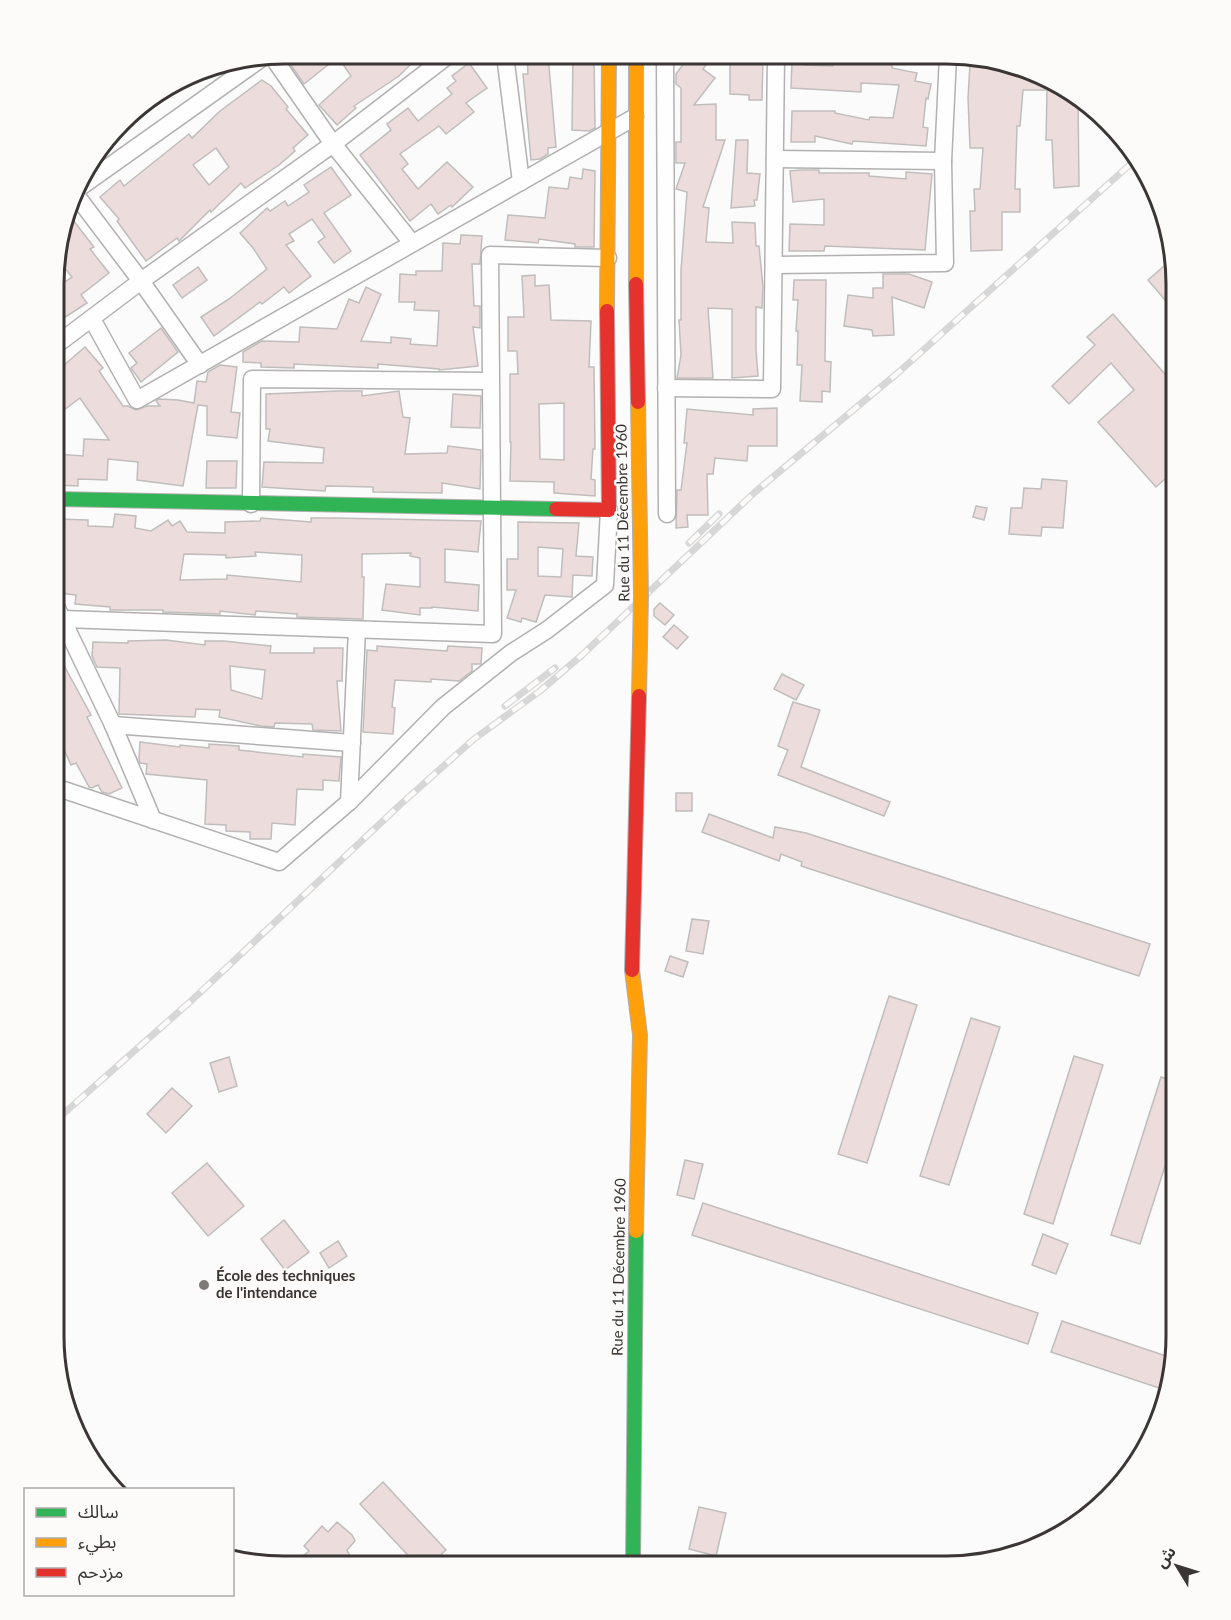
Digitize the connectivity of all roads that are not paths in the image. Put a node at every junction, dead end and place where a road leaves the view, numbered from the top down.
1 (279, 64) edge
2 (437, 64) edge
3 (507, 64) edge
4 (609, 64) edge
5 (636, 64) edge
6 (665, 64) edge
7 (776, 64) edge
8 (948, 64) edge
9 (248, 68) edge
10 (635, 117) junction
11 (609, 132) junction
12 (333, 144) junction
13 (775, 159) junction
14 (943, 161) junction
15 (92, 179) edge
16 (521, 182) junction
17 (84, 195) edge
18 (412, 243) junction
19 (608, 258) junction
20 (774, 265) junction
21 (141, 281) junction
22 (92, 319) junction
23 (64, 339) edge
24 (200, 365) junction
25 (490, 381) junction
26 (666, 388) junction
27 (64, 499) edge
28 (251, 504) junction
29 (492, 507) junction
30 (609, 510) junction
31 (667, 514) dead end
32 (64, 612) edge
33 (64, 622) edge
34 (357, 630) junction
35 (113, 725) junction
36 (352, 743) junction
37 (64, 791) edge
38 (349, 802) junction
39 (153, 820) junction
40 (632, 970) junction
41 (623, 1556) edge
42 (633, 1556) edge

1 - 12 street
2 - 12 street
3 - 16 street
4 - 11 main road
5 - 10 main road, Rue du 11 Décembre 1960
6 - 26 street
7 - 13 street
8 - 14 street
9 - 15 street
10 - 11 street
10 - 40 main road, Rue du 11 Décembre 1960, bridge
11 - 16 street
11 - 19 main road
12 - 18 street
12 - 21 street
13 - 14 street
13 - 20 street
14 - 20 street
16 - 18 street
17 - 21 street
18 - 24 street
19 - 25 street
19 - 30 main road
20 - 26 street
21 - 22 street
21 - 24 street
22 - 23 street
22 - 24 street
25 - 28 street
25 - 29 street
26 - 31 street
27 - 28 main road
28 - 29 main road
29 - 30 main road
29 - 34 street
30 - 38 street
32 - 34 street
33 - 35 street
34 - 36 street
35 - 36 street
35 - 39 street
36 - 38 street
37 - 39 street
38 - 39 street
40 - 41 main road, Rue du 11 Décembre 1960
40 - 42 main road, Rue du 11 Décembre 1960

